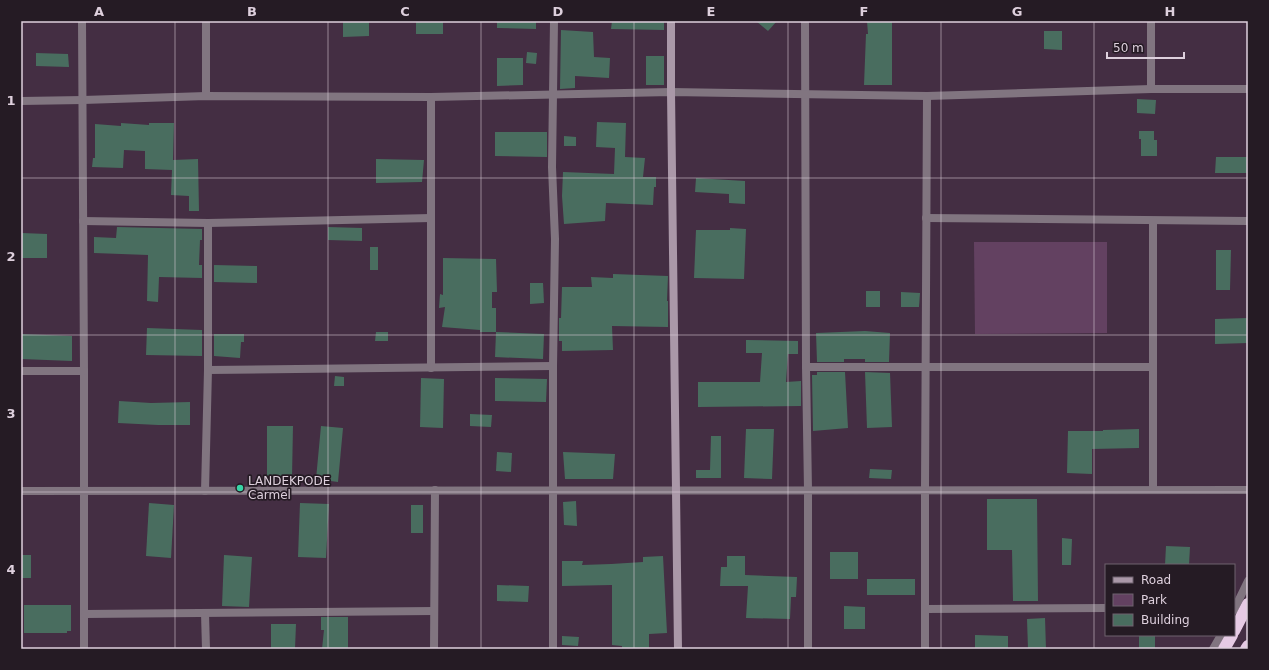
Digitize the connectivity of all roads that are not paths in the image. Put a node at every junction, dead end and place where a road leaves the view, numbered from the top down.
1 (82, 21) edge
2 (206, 21) edge
3 (554, 21) edge
4 (672, 21) edge
5 (805, 21) edge
6 (1151, 21) edge
7 (1151, 89) junction
8 (1248, 89) edge
9 (671, 92) junction
10 (806, 94) junction
11 (553, 95) junction
12 (206, 96) junction
13 (927, 96) junction
14 (431, 97) junction
15 (83, 100) junction
16 (21, 101) edge
17 (431, 218) junction
18 (926, 218) junction
19 (1248, 220) edge
20 (83, 221) junction
21 (1153, 221) junction
22 (208, 223) junction
23 (553, 366) junction
24 (806, 367) junction
25 (925, 367) junction
26 (1153, 367) junction
27 (431, 368) junction
28 (208, 370) junction
29 (21, 371) edge
30 (84, 371) junction
31 (434, 490) junction
32 (553, 490) junction
33 (676, 490) junction
34 (808, 490) junction
35 (924, 490) junction
36 (1153, 490) junction
37 (1248, 490) edge
38 (21, 491) edge
39 (84, 491) junction
40 (205, 491) junction
41 (1248, 581) edge
42 (1248, 604) edge
43 (1235, 607) edge
44 (1105, 608) edge
45 (925, 609) junction
46 (434, 611) junction
47 (205, 613) junction
48 (85, 614) junction
49 (1235, 629) edge
50 (1220, 636) edge
51 (1231, 636) edge
52 (1248, 646) edge
53 (84, 649) edge
54 (206, 649) edge
55 (434, 649) edge
56 (553, 649) edge
57 (678, 649) edge
58 (808, 649) edge
59 (925, 649) edge
60 (1214, 649) edge
61 (1224, 649) edge
62 (1246, 649) edge

1 - 15 street
2 - 12 street
3 - 11 street
4 - 9 street
5 - 10 street
6 - 7 street
7 - 8 street
7 - 13 street
9 - 10 street
9 - 11 street
9 - 33 street
10 - 13 street
10 - 24 street
11 - 14 street
11 - 23 street
12 - 14 street
12 - 15 street
13 - 18 street
14 - 17 street
15 - 16 street
15 - 20 street
17 - 22 street
17 - 27 street
18 - 21 street
18 - 25 street
19 - 21 street
20 - 22 street
20 - 30 street
21 - 26 street
22 - 28 street
23 - 27 street
23 - 32 street
24 - 25 street
24 - 34 street
25 - 26 street
25 - 35 street
26 - 36 street
27 - 28 street
28 - 40 street
29 - 30 street
30 - 39 street
31 - 32 street
31 - 40 street
31 - 46 street
32 - 33 street
32 - 56 street
33 - 34 street
33 - 57 street
34 - 35 street
34 - 58 street
35 - 36 street
35 - 45 street
36 - 37 street
38 - 39 street
39 - 40 street
39 - 48 street
41 - 43 street
42 - 49 highway
44 - 45 street
45 - 59 street
46 - 47 street
46 - 55 street
47 - 48 street
47 - 54 street
48 - 53 street
50 - 60 street
51 - 61 highway
52 - 62 highway

